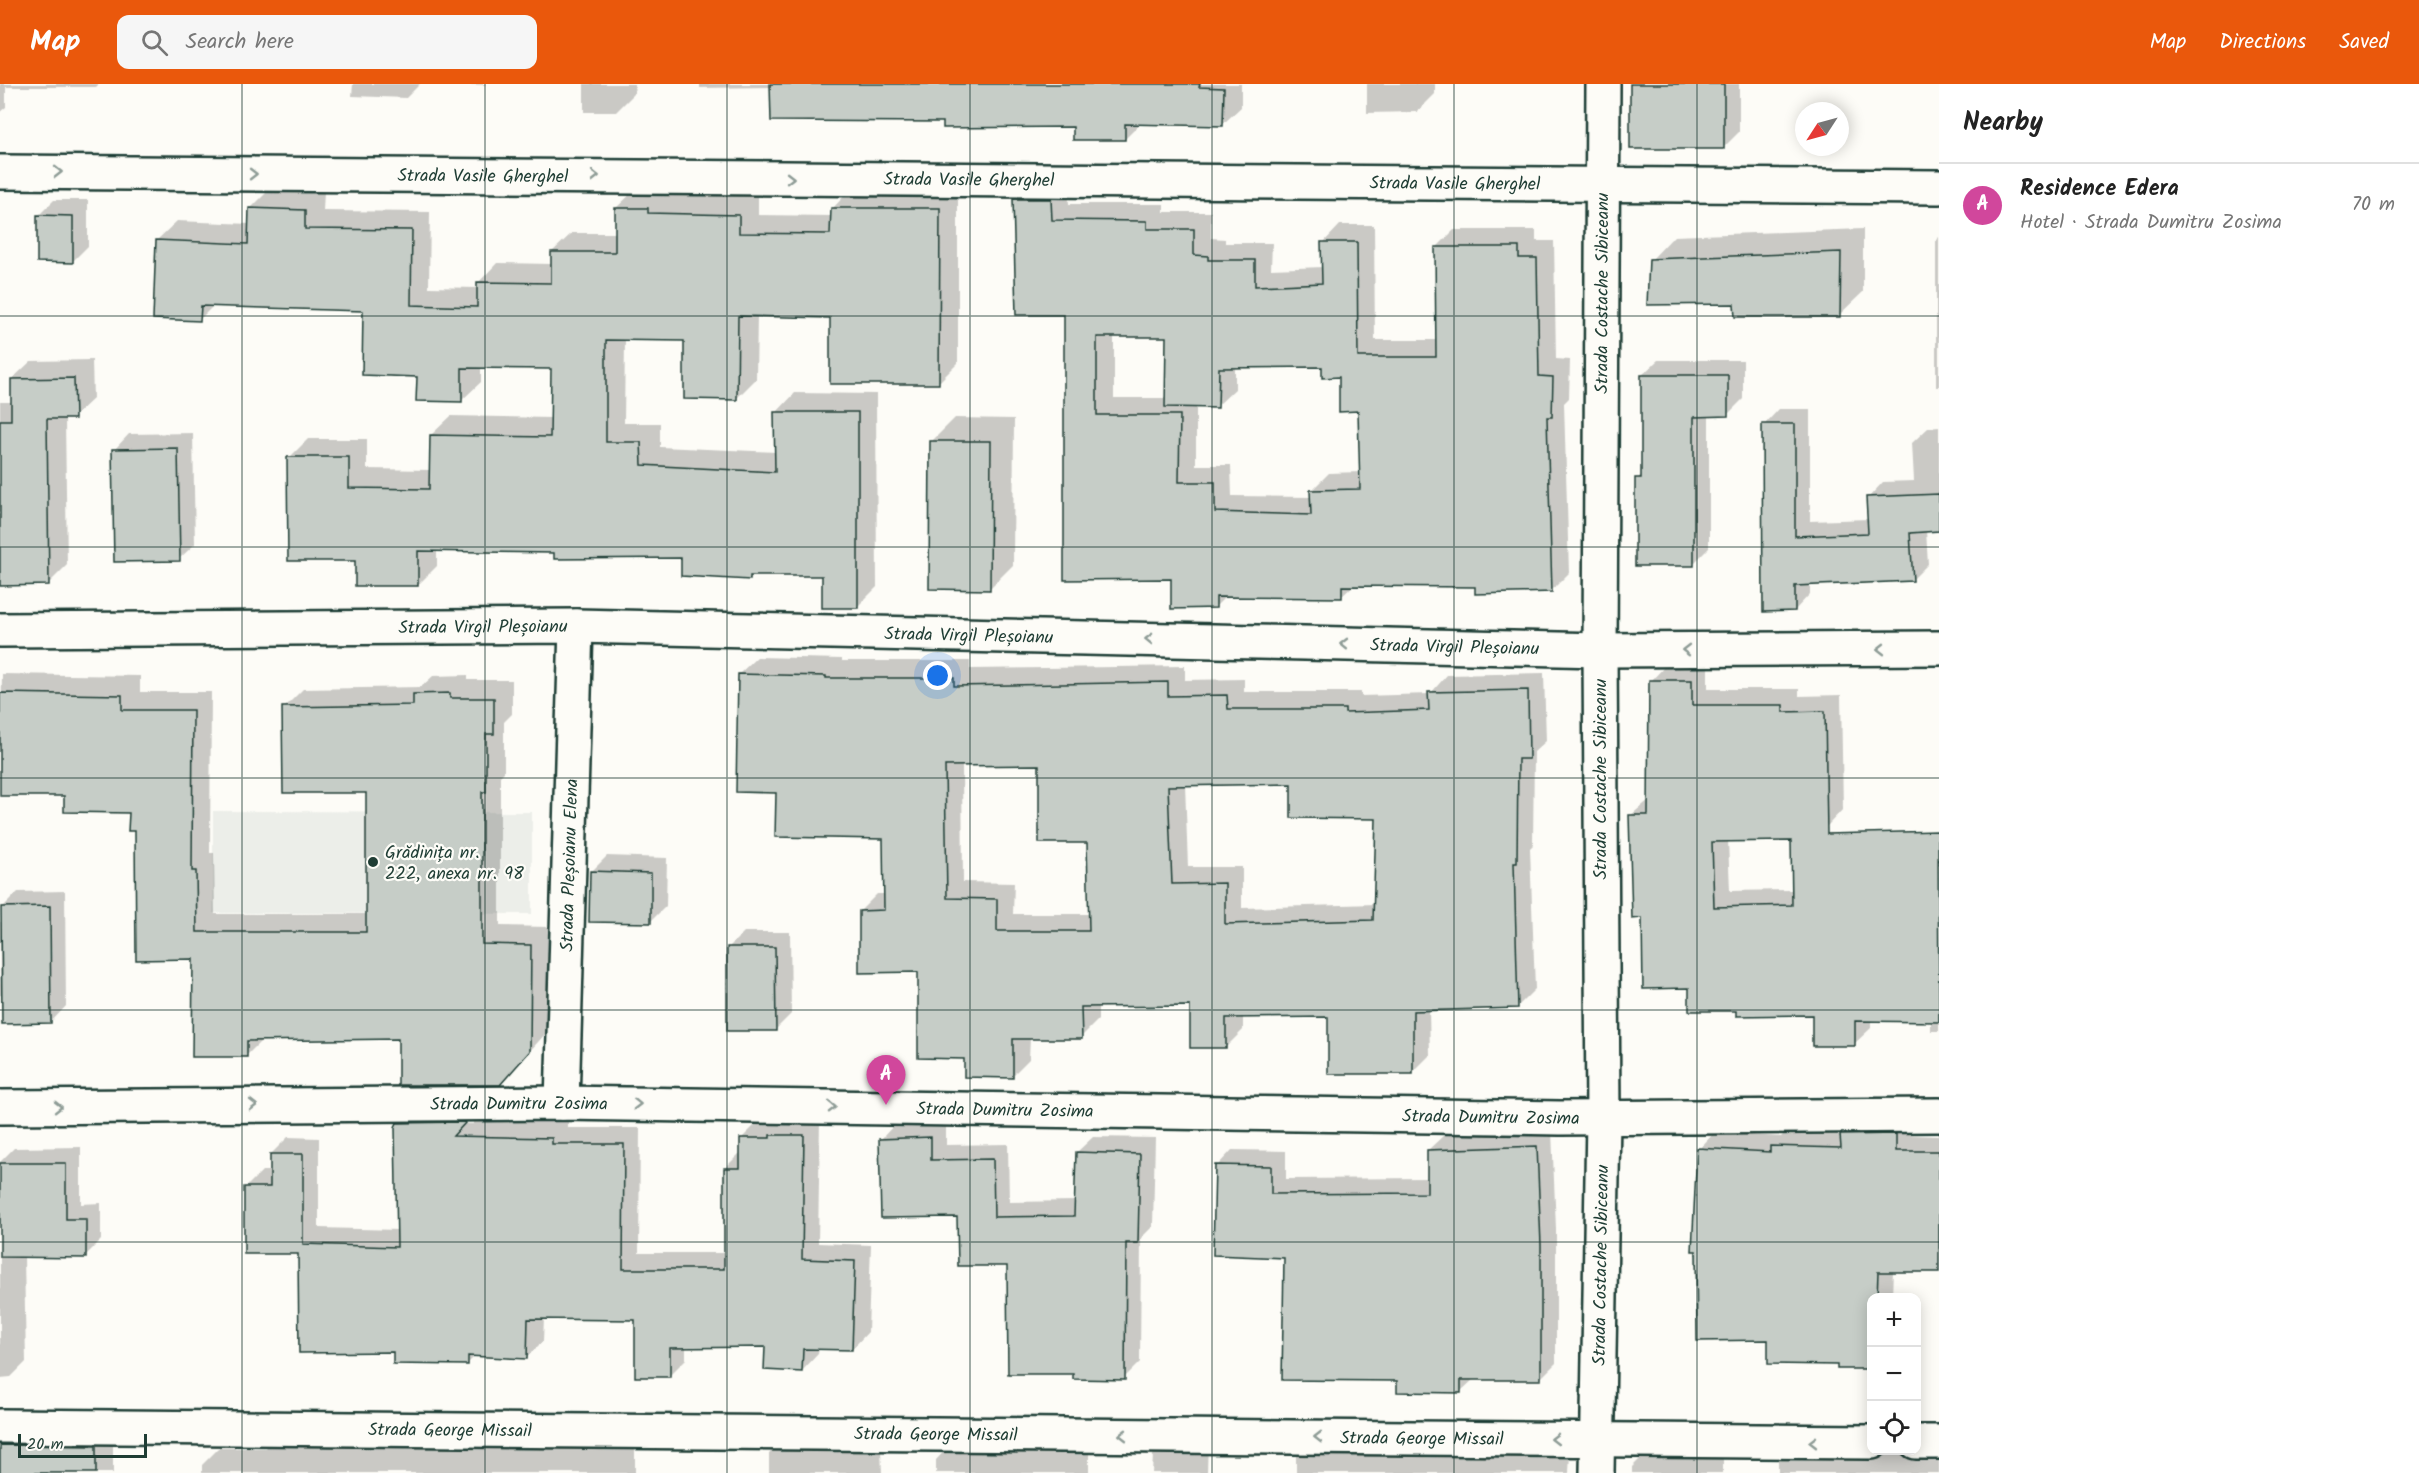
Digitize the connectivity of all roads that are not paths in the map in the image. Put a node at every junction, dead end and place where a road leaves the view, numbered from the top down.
1 (1603, 84) edge
2 (0, 172) edge
3 (1602, 183) junction
4 (1939, 187) edge
5 (576, 626) junction
6 (0, 630) edge
7 (1939, 648) edge
8 (1600, 650) junction
9 (562, 1103) junction
10 (0, 1107) edge
11 (1939, 1115) edge
12 (1603, 1118) junction
13 (0, 1426) edge
14 (1597, 1439) junction
15 (1867, 1442) edge
16 (1921, 1442) edge
17 (1939, 1442) edge
18 (1597, 1473) edge

1 - 3 street, Strada Costache Sibiceanu
2 -> 3 street, Strada Vasile Gherghel
3 - 4 street, Strada Vasile Gherghel
3 - 8 street, Strada Costache Sibiceanu
5 - 6 street, Strada Virgil Pleșoianu
8 -> 5 street, Strada Virgil Pleșoianu
5 - 9 street, Strada Pleșoianu Elena
7 -> 8 street, Strada Virgil Pleșoianu
8 - 12 street, Strada Costache Sibiceanu
10 -> 9 street, Strada Dumitru Zosima
9 -> 12 street, Strada Dumitru Zosima
11 - 12 street, Strada Dumitru Zosima
12 - 14 street, Strada Costache Sibiceanu
14 -> 13 street, Strada George Missail
15 -> 14 street, Strada George Missail
14 - 18 street, Strada Costache Sibiceanu
16 - 17 street

